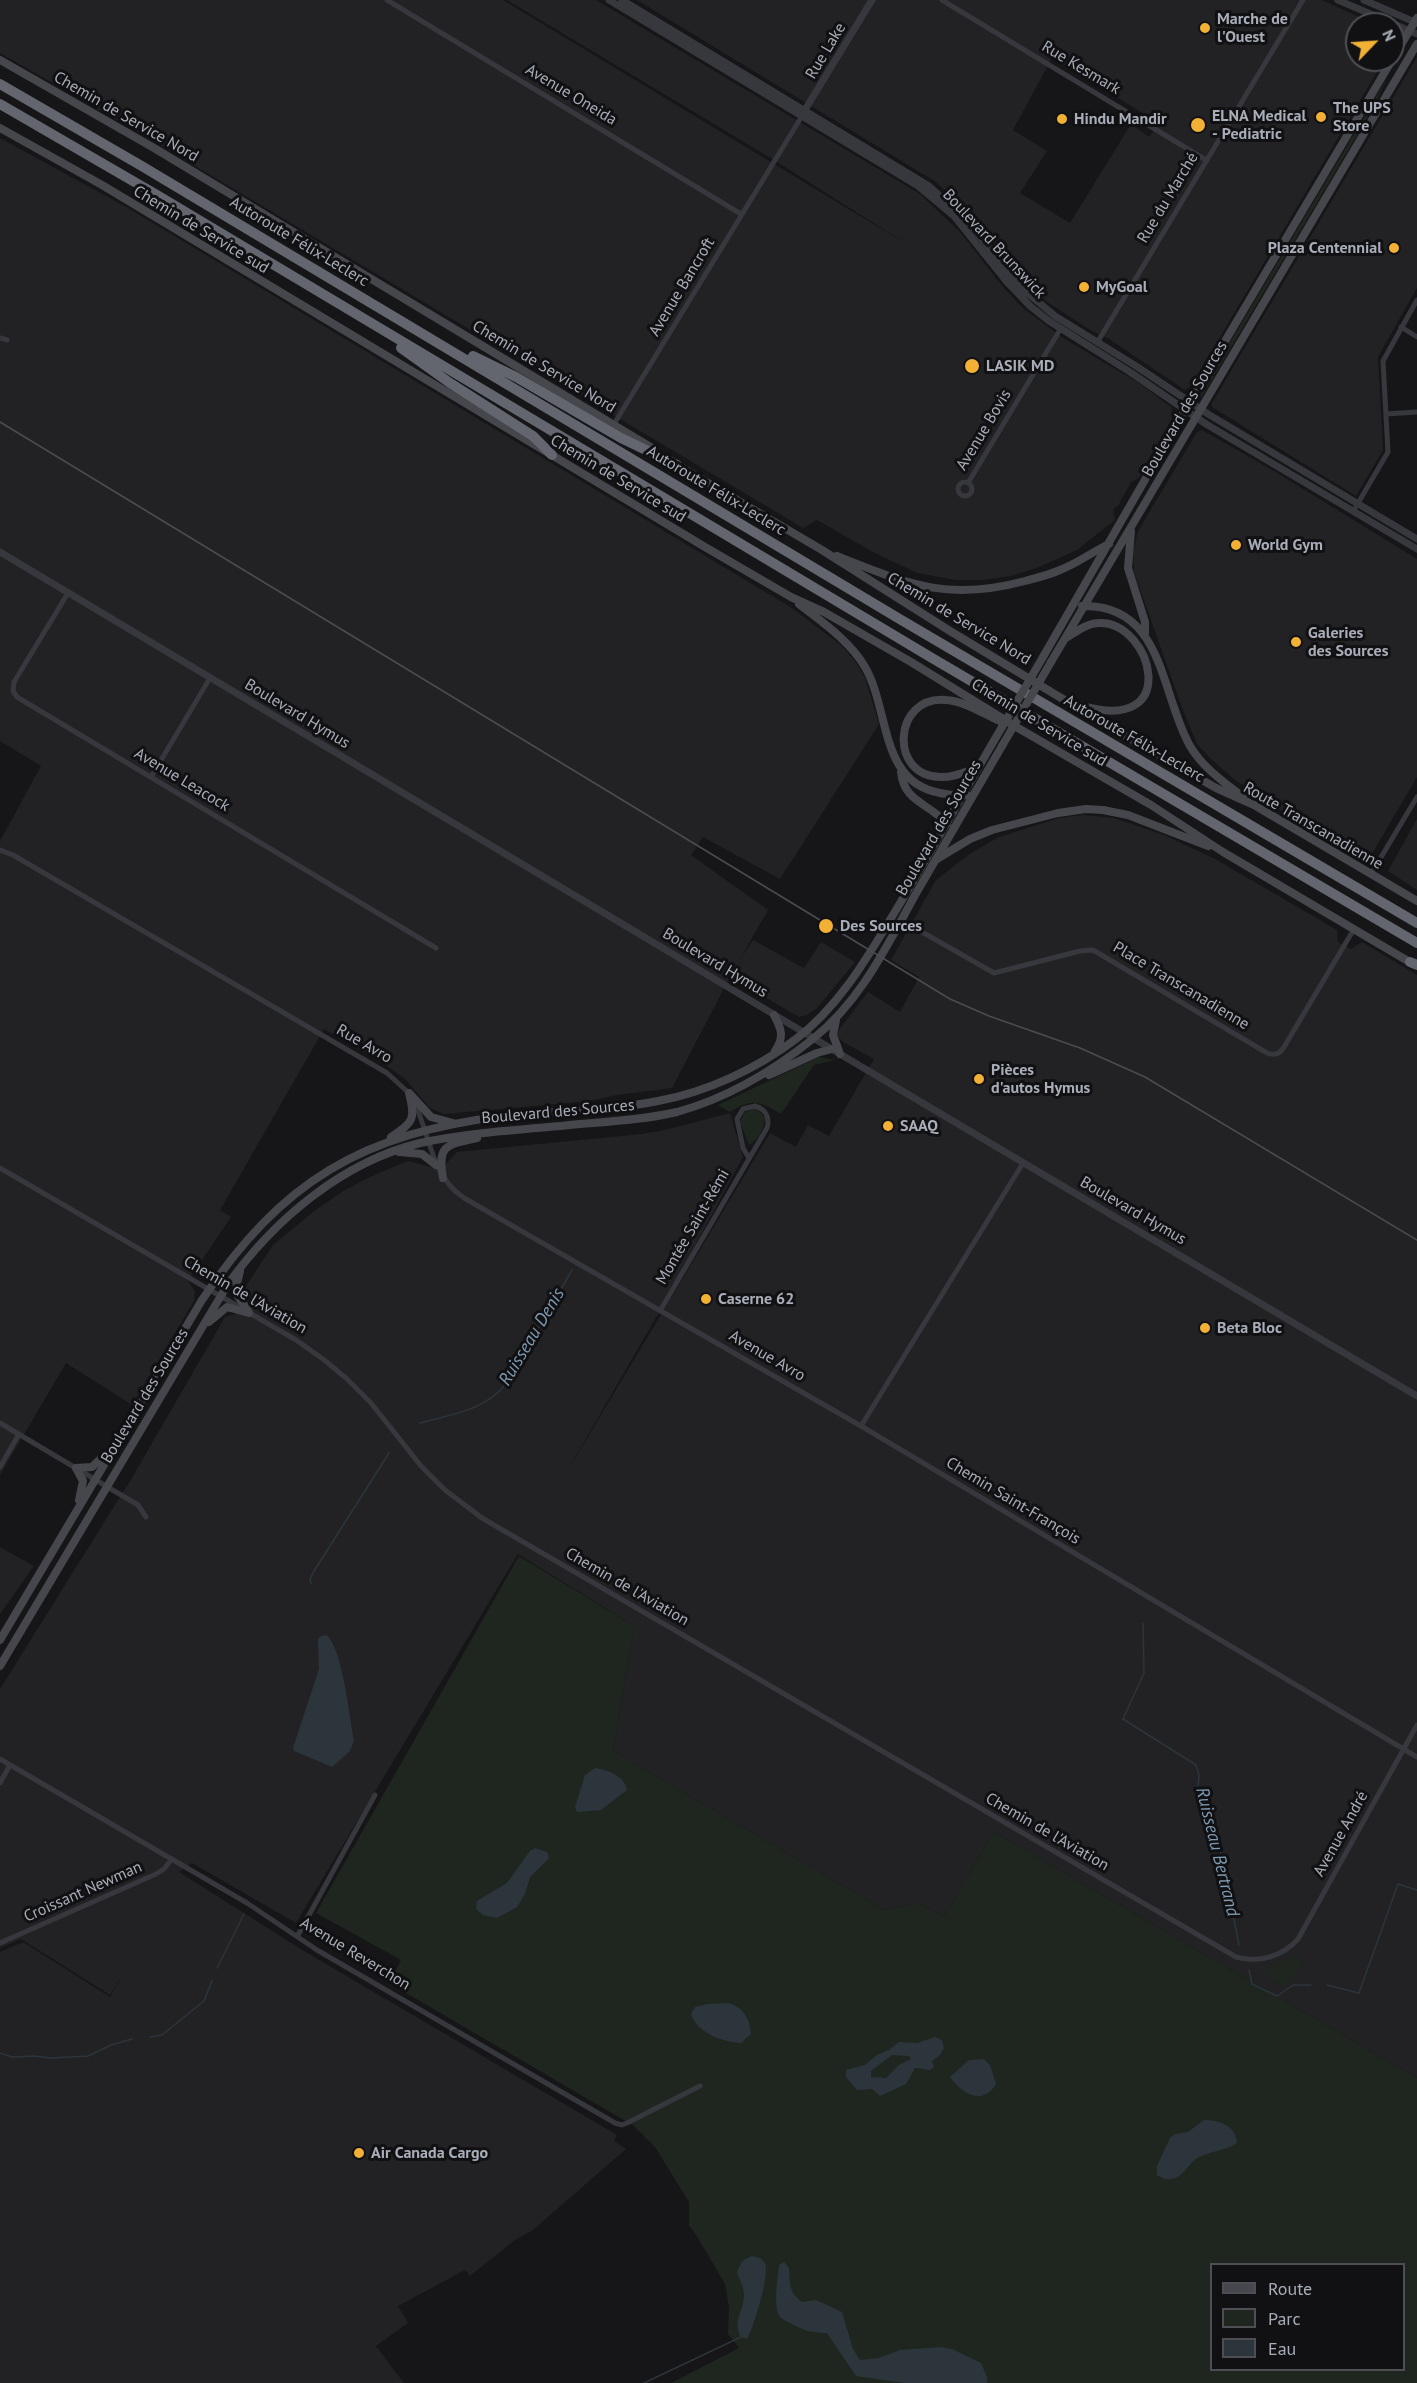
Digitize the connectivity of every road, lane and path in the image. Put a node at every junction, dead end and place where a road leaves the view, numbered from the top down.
1 (387, 0) edge
2 (609, 0) edge
3 (622, 0) edge
4 (872, 0) edge
5 (942, 0) edge
6 (1303, 0) edge
7 (1338, 0) edge
8 (1364, 0) edge
9 (1416, 21) edge
10 (1413, 32) edge
11 (1417, 44) edge
12 (0, 60) edge
13 (1384, 72) edge
14 (0, 84) edge
15 (0, 104) edge
16 (803, 113) junction
17 (0, 128) edge
18 (1206, 160) junction
19 (741, 214) junction
20 (1417, 300) edge
21 (347, 309) junction
22 (1401, 327) junction
23 (1061, 328) junction
24 (415, 329) junction
25 (1417, 337) edge
26 (0, 338) edge
27 (7, 340) dead end
28 (1096, 346) junction
29 (1188, 406) junction
30 (1200, 409) junction
31 (1417, 412) edge
32 (1386, 414) junction
33 (1196, 417) junction
34 (614, 424) junction
35 (552, 454) junction
36 (677, 465) junction
37 (968, 483) dead end
38 (1356, 507) junction
39 (1131, 529) junction
40 (1417, 539) edge
41 (1109, 544) junction
42 (1417, 549) edge
43 (822, 550) junction
44 (0, 552) edge
45 (68, 593) junction
46 (791, 597) junction
47 (1084, 606) junction
48 (1072, 607) junction
49 (1145, 634) junction
50 (1065, 639) junction
51 (210, 678) junction
52 (1070, 702) junction
53 (1018, 728) junction
54 (977, 768) junction
55 (901, 770) junction
56 (151, 777) junction
57 (974, 794) junction
58 (963, 796) junction
59 (1417, 797) edge
60 (1254, 805) junction
61 (946, 824) junction
62 (0, 850) edge
63 (1223, 852) junction
64 (936, 860) junction
65 (1371, 874) junction
66 (1417, 901) edge
67 (901, 920) junction
68 (1417, 923) edge
69 (1354, 929) junction
70 (1417, 943) edge
71 (436, 948) dead end
72 (1415, 964) edge
73 (774, 1015) junction
74 (837, 1016) junction
75 (804, 1032) junction
76 (814, 1038) junction
77 (832, 1049) junction
78 (772, 1054) junction
79 (840, 1054) junction
80 (753, 1080) junction
81 (409, 1093) junction
82 (457, 1124) junction
83 (425, 1130) junction
84 (508, 1131) junction
85 (428, 1142) junction
86 (380, 1145) junction
87 (394, 1152) junction
88 (749, 1158) junction
89 (1023, 1163) junction
90 (436, 1165) junction
91 (0, 1168) edge
92 (443, 1178) junction
93 (241, 1267) junction
94 (209, 1289) junction
95 (221, 1296) junction
96 (660, 1311) junction
97 (249, 1313) junction
98 (199, 1332) junction
99 (1417, 1396) edge
100 (0, 1423) edge
101 (861, 1426) junction
102 (19, 1434) junction
103 (117, 1442) junction
104 (0, 1467) edge
105 (76, 1468) junction
106 (95, 1479) junction
107 (107, 1486) junction
108 (76, 1512) junction
109 (146, 1517) dead end
110 (0, 1640) edge
111 (0, 1666) edge
112 (1417, 1725) edge
113 (1404, 1749) junction
114 (1417, 1757) edge
115 (0, 1759) edge
116 (10, 1765) junction
117 (0, 1783) edge
118 (375, 1795) dead end
119 (172, 1859) junction
120 (298, 1935) junction
121 (0, 1943) edge
122 (1284, 1951) joint
123 (700, 2086) dead end

1 - 19 street, Avenue Oneida
2 - 16 street, Boulevard Brunswick
3 - 16 street, Boulevard Brunswick
4 - 16 street, Rue Lake
5 - 18 street, Rue Kesmark
6 - 18 street, Rue du Marché
7 - 10 street
8 - 9 street
9 - 10 main road, Boulevard des Sources
11 - 30 main road, Boulevard des Sources
12 - 34 main road, Chemin de Service Nord
13 - 29 main road, Boulevard des Sources
14 - 24 highway, Autoroute Félix-Leclerc
15 - 21 highway, Autoroute Félix-Leclerc
16 - 19 street, Avenue Bancroft
16 - 23 street, Boulevard Brunswick
16 - 28 street, Boulevard Brunswick
17 - 35 main road, Chemin de Service sud
18 - 28 street, Rue du Marché
19 - 34 street, Avenue Bancroft
20 - 22 street
21 - 35 highway
21 - 70 highway, Autoroute Félix-Leclerc
22 - 25 street
22 - 32 street
23 - 28 street, Boulevard Brunswick
23 - 37 street, Avenue Bovis
24 - 36 highway
24 - 68 highway, Autoroute Félix-Leclerc
26 - 27 street
28 - 29 street, Boulevard Brunswick
29 - 30 street, Boulevard Brunswick
29 - 33 street, Boulevard Brunswick
29 - 41 main road, Boulevard des Sources
30 - 33 main road, Boulevard des Sources
30 - 38 street, Boulevard Brunswick
31 - 32 street
32 - 38 street
33 - 38 street, Boulevard Brunswick
33 - 39 main road, Boulevard des Sources
34 - 36 main road, Chemin de Service Nord
35 - 46 main road, Chemin de Service sud
36 - 43 main road, Chemin de Service Nord
38 - 40 street, Boulevard Brunswick
38 - 42 street, Boulevard Brunswick
39 - 47 main road, Boulevard des Sources
39 - 49 main road
41 - 43 main road
41 - 48 main road, Boulevard des Sources
43 - 52 main road, Chemin de Service Nord
44 - 45 street, Boulevard Hymus
45 - 51 street, Boulevard Hymus
45 - 56 street, Avenue Leacock
46 - 53 main road, Chemin de Service sud
46 - 55 main road
47 - 48 main road
47 - 49 main road
47 - 50 main road, Boulevard des Sources
48 - 54 main road, Boulevard des Sources, bridge
49 - 60 main road
50 - 52 main road
50 - 57 main road, Boulevard des Sources, bridge
51 - 56 street
51 - 73 street, Boulevard Hymus
52 - 60 main road, Route Transcanadienne
53 - 54 main road
53 - 63 main road, Chemin de Service sud
54 - 58 main road, Boulevard des Sources
55 - 58 main road
55 - 61 main road
56 - 71 street, Avenue Leacock
57 - 58 main road
57 - 64 main road, Boulevard des Sources
58 - 61 main road, Boulevard des Sources
59 - 65 street
60 - 65 main road, Route Transcanadienne
61 - 75 main road, Boulevard des Sources
62 - 81 street, Rue Avro
63 - 64 main road
63 - 69 main road
64 - 67 main road, Boulevard des Sources
65 - 66 main road, Route Transcanadienne
67 - 69 street, Place Transcanadienne
67 - 74 main road, Boulevard des Sources
69 - 72 main road
73 - 75 street, Boulevard Hymus
73 - 78 main road
74 - 76 main road, Boulevard des Sources
74 - 79 main road
75 - 76 street, Boulevard Hymus
75 - 78 main road, Boulevard des Sources
76 - 77 street, Boulevard Hymus
76 - 80 main road, Boulevard des Sources
77 - 79 street, Boulevard Hymus
77 - 80 main road
78 - 82 main road, Boulevard des Sources
79 - 89 street, Boulevard Hymus
80 - 84 main road, Boulevard des Sources
81 - 82 main road
81 - 83 street, Rue Avro
81 - 86 main road
82 - 83 main road, Boulevard des Sources
83 - 85 street, Rue Avro
83 - 86 main road, Boulevard des Sources
84 - 85 main road, Boulevard des Sources
84 - 92 main road
85 - 87 main road, Boulevard des Sources
85 - 90 street, Rue Avro
86 - 94 main road, Boulevard des Sources
87 - 90 main road
87 - 93 main road, Boulevard des Sources
88 - 88 street, Montée Saint-Rémi
88 - 96 street, Montée Saint-Rémi
89 - 99 street, Boulevard Hymus
89 - 101 street
90 - 92 street, Rue Avro
91 - 94 street, Chemin de l'Aviation
92 - 96 street, Rue Avro
93 - 95 main road, Boulevard des Sources
93 - 97 main road
94 - 95 street, Chemin de l'Aviation
94 - 103 main road, Boulevard des Sources
95 - 97 street, Chemin de l'Aviation
95 - 98 main road, Boulevard des Sources
96 - 101 street, Avenue Avro
97 - 98 main road
97 - 122 street, Chemin de l'Aviation
98 - 107 main road, Boulevard des Sources
100 - 102 street
101 - 113 street, Chemin Saint-François
102 - 104 street
102 - 105 street
103 - 105 main road
103 - 106 main road, Boulevard des Sources
105 - 106 street
105 - 108 main road
106 - 107 street
106 - 108 main road, Boulevard des Sources
107 - 109 street
107 - 111 main road, Boulevard des Sources
108 - 110 main road, Boulevard des Sources
112 - 113 street, Avenue André
113 - 114 street, Chemin Saint-François
113 - 122 street, Avenue André
115 - 116 street, Avenue Reverchon
116 - 117 street
116 - 119 street, Avenue Reverchon
118 - 120 street
119 - 120 street, Avenue Reverchon
119 - 121 street, Croissant Newman
120 - 123 street, Avenue Reverchon

